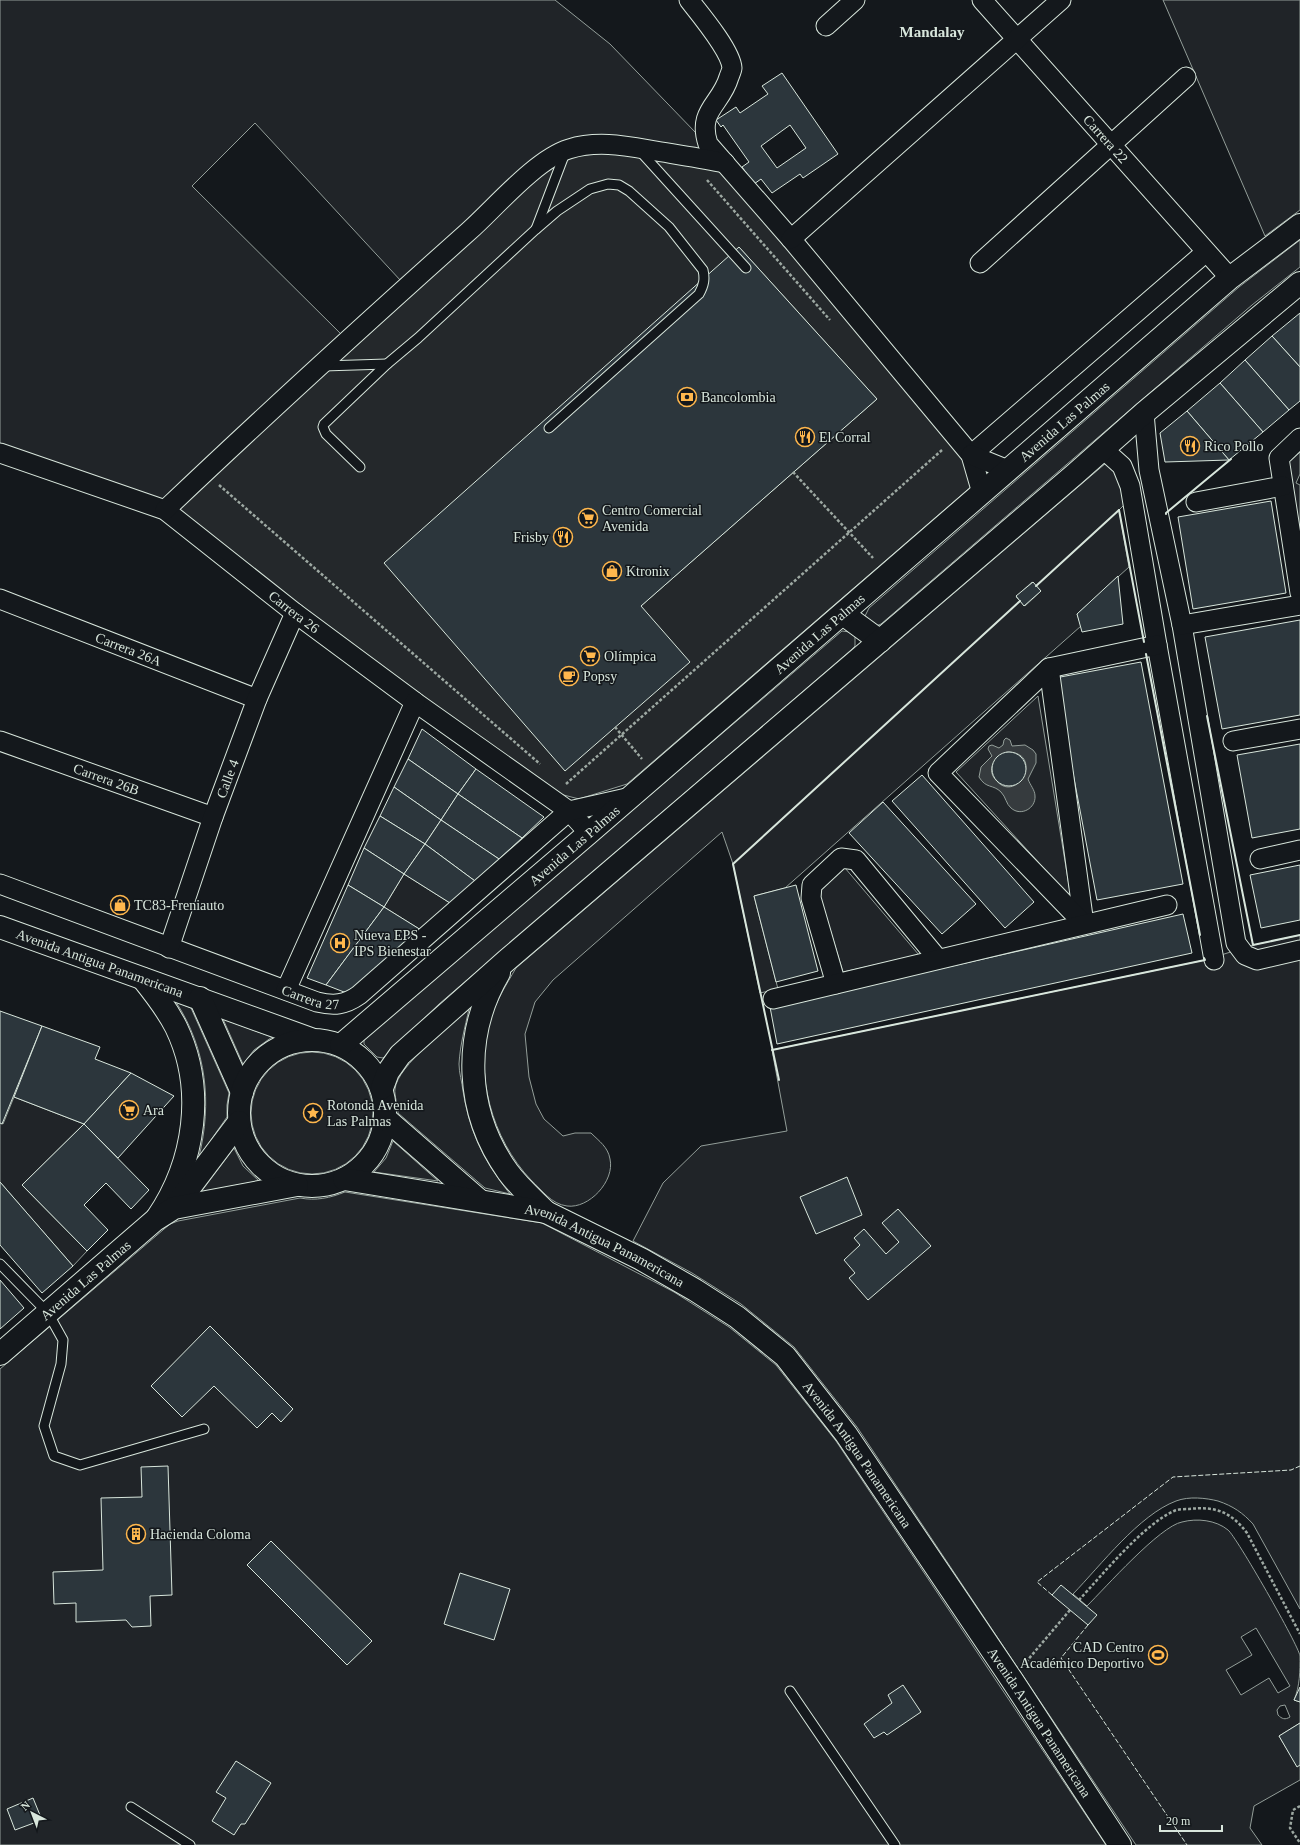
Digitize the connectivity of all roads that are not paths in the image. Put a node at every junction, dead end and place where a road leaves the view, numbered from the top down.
1 (689, 0) edge
2 (855, 0) edge
3 (982, 0) edge
4 (1061, 0) edge
5 (826, 26) dead end
6 (1017, 39) junction
7 (1186, 77) dead end
8 (1111, 146) junction
9 (637, 148) junction
10 (567, 150) junction
11 (725, 163) junction
12 (1300, 225) edge
13 (535, 230) junction
14 (791, 239) junction
15 (1206, 252) junction
16 (980, 263) dead end
17 (746, 268) dead end
18 (1230, 278) junction
19 (1300, 283) edge
20 (387, 364) junction
21 (318, 366) junction
22 (1144, 413) junction
23 (549, 428) dead end
24 (1300, 438) edge
25 (1103, 449) junction
26 (0, 453) edge
27 (971, 455) junction
28 (360, 467) dead end
29 (1008, 470) junction
30 (1283, 486) junction
31 (982, 493) junction
32 (1196, 502) dead end
33 (165, 510) junction
34 (1300, 593) edge
35 (0, 599) edge
36 (1300, 605) edge
37 (295, 613) junction
38 (843, 614) junction
39 (1182, 625) junction
40 (880, 641) junction
41 (1157, 645) junction
42 (1049, 668) junction
43 (257, 699) junction
44 (415, 702) junction
45 (1300, 729) edge
46 (0, 741) edge
47 (1233, 741) dead end
48 (631, 796) junction
49 (569, 811) junction
50 (213, 817) junction
51 (589, 833) junction
52 (1300, 850) edge
53 (1260, 859) dead end
54 (0, 884) edge
55 (1167, 905) dead end
56 (1084, 924) junction
57 (2, 930) edge
58 (169, 948) junction
59 (1300, 950) edge
60 (938, 959) junction
61 (507, 960) junction
62 (1214, 960) dead end
63 (143, 979) junction
64 (836, 984) junction
65 (286, 990) junction
66 (200, 998) junction
67 (773, 999) dead end
68 (311, 1039) junction
69 (341, 1045) junction
70 (382, 1088) junction
71 (242, 1092) junction
72 (386, 1119) junction
73 (239, 1122) junction
74 (344, 1179) junction
75 (298, 1185) junction
76 (479, 1200) junction
77 (174, 1208) junction
78 (546, 1212) junction
79 (155, 1220) junction
80 (0, 1264) edge
81 (48, 1314) junction
82 (0, 1354) edge
83 (204, 1429) dead end
84 (790, 1692) dead end
85 (131, 1806) dead end
86 (190, 1845) edge
87 (895, 1845) edge
88 (1120, 1845) edge

1 - 11 street
2 - 5 street
3 - 6 street, Carrera 22
4 - 6 street
6 - 8 street, Carrera 22
6 - 14 street
7 - 8 street
8 - 15 street, Carrera 22
8 - 16 street
9 - 10 street
9 - 11 street
9 - 17 lane
10 - 13 lane
10 - 21 street
11 - 14 street
12 - 18 main road, Avenida Las Palmas
13 - 20 lane
13 - 23 lane
14 - 27 street
15 - 18 street, Carrera 22
15 - 27 street
18 - 29 main road, Avenida Las Palmas
19 - 22 main road
20 - 21 lane
20 - 28 lane
21 - 33 street
22 - 25 main road
22 - 39 street
24 - 30 street
25 - 40 main road
25 - 41 street
26 - 33 street, Carrera 26
27 - 29 street
27 - 31 street
29 - 31 main road, Avenida Las Palmas
30 - 32 street
30 - 34 street
31 - 38 main road, Avenida Las Palmas
33 - 37 street, Carrera 26
35 - 43 street, Carrera 26A
36 - 39 street
37 - 43 street, Calle 4
37 - 44 street, Carrera 26
38 - 40 main road
38 - 48 main road, Avenida Las Palmas
39 - 59 street
40 - 61 main road
41 - 42 street
41 - 62 street
42 - 56 street
42 - 56 street
43 - 50 street, Calle 4
44 - 49 street, Carrera 26
44 - 65 street
45 - 47 street
46 - 50 street, Carrera 26B
48 - 49 street
48 - 51 main road, Avenida Las Palmas
49 - 51 street, Carrera 26
49 - 65 street, Carrera 27
50 - 58 street, Calle 4
51 - 69 main road, Avenida Las Palmas
52 - 53 street
54 - 58 street, Carrera 27
55 - 56 street
56 - 60 street
57 - 63 main road, Avenida Antigua Panamericana
58 - 65 street, Carrera 27
60 - 64 street
60 - 64 street
61 - 70 main road
61 - 78 main road
63 - 66 main road, Avenida Antigua Panamericana
63 - 79 main road
64 - 67 street
66 - 68 main road, Avenida Antigua Panamericana
66 - 71 main road, Avenida Antigua Panamericana
68 - 69 main road
68 - 71 main road
69 - 70 main road
70 - 72 main road
71 - 73 main road
72 - 74 main road
72 - 76 main road
73 - 75 main road
73 - 77 main road, Avenida Las Palmas
74 - 75 main road
74 - 76 main road, Avenida Antigua Panamericana
75 - 77 main road, Avenida Las Palmas
76 - 78 main road, Avenida Antigua Panamericana
77 - 79 main road, Avenida Las Palmas
78 - 88 main road, Avenida Antigua Panamericana
79 - 81 main road, Avenida Las Palmas
80 - 81 lane
81 - 82 main road, Avenida Las Palmas
81 - 83 lane
84 - 87 lane
85 - 86 lane

